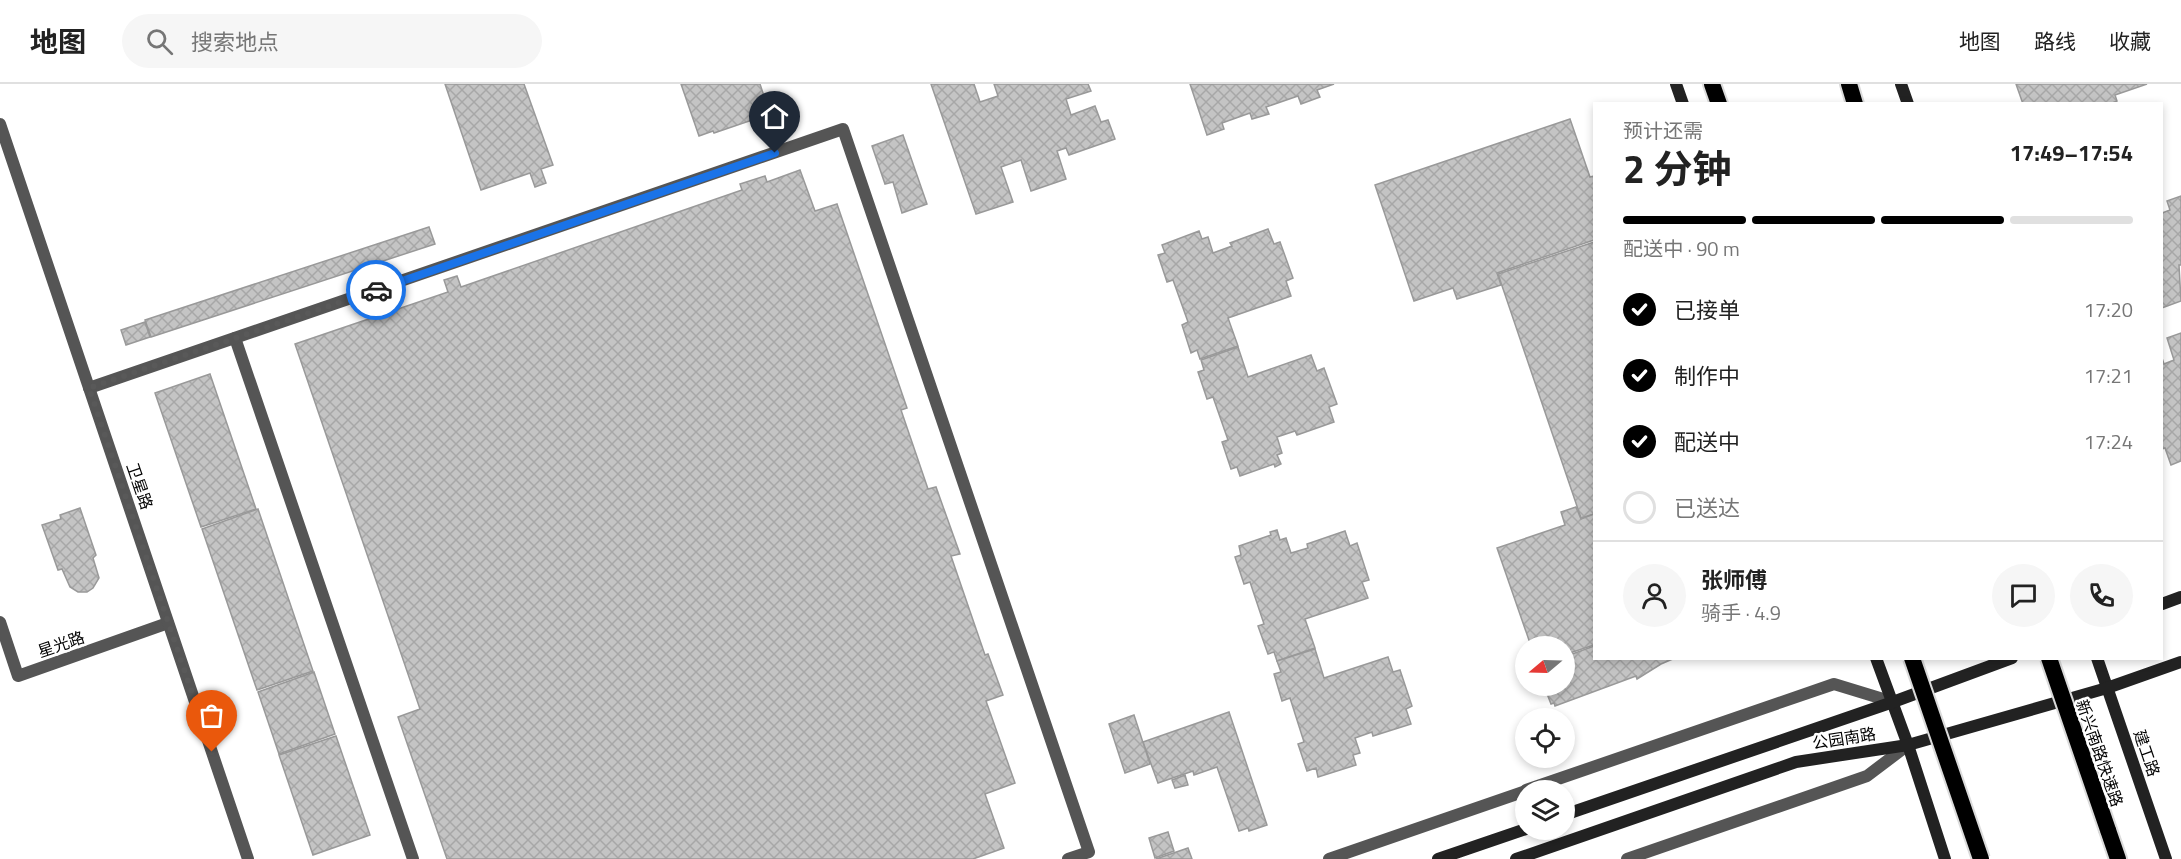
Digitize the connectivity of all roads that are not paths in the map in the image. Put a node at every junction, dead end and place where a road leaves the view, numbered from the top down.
1 (1676, 84) edge
2 (1712, 84) edge
3 (1849, 84) edge
4 (1901, 84) edge
5 (1682, 102) edge
6 (1718, 102) edge
7 (1854, 102) edge
8 (1907, 102) edge
9 (0, 124) edge
10 (235, 338) junction
11 (89, 388) junction
12 (2181, 597) edge
13 (2163, 604) edge
14 (0, 622) edge
15 (168, 624) junction
16 (1877, 660) edge
17 (1913, 660) edge
18 (2007, 660) edge
19 (2050, 660) edge
20 (2098, 660) edge
21 (2181, 662) edge
22 (2108, 688) junction
23 (1893, 702) junction
24 (1908, 745) junction
25 (1558, 780) edge
26 (1515, 795) edge
27 (1575, 811) edge
28 (1515, 833) edge
29 (248, 859) edge
30 (413, 859) edge
31 (1068, 859) edge
32 (1329, 859) edge
33 (1438, 859) edge
34 (1516, 859) edge
35 (1627, 859) edge
36 (1945, 859) edge
37 (1981, 859) edge
38 (2118, 859) edge
39 (2166, 859) edge

1 - 5 main road
2 - 6 highway
3 - 7 highway
4 - 8 main road
9 - 11 street, 卫星路
10 - 11 street
10 - 30 street
10 - 31 street
11 - 15 street, 卫星路
12 - 13 main road
14 - 15 street, 星光路
15 - 29 street, 卫星路
16 - 23 main road
17 - 37 highway, bridge
18 - 23 main road, 公园南路
19 - 38 highway, 新兴南路快速路, bridge
20 - 22 main road, 建工路
21 - 22 main road, 公园南路
22 - 24 main road, 公园南路
22 - 39 main road, 建工路
23 - 24 main road
23 - 25 street
23 - 27 main road, 公园南路
24 - 34 main road, 公园南路
24 - 35 street
24 - 36 main road
26 - 32 street
28 - 33 main road

